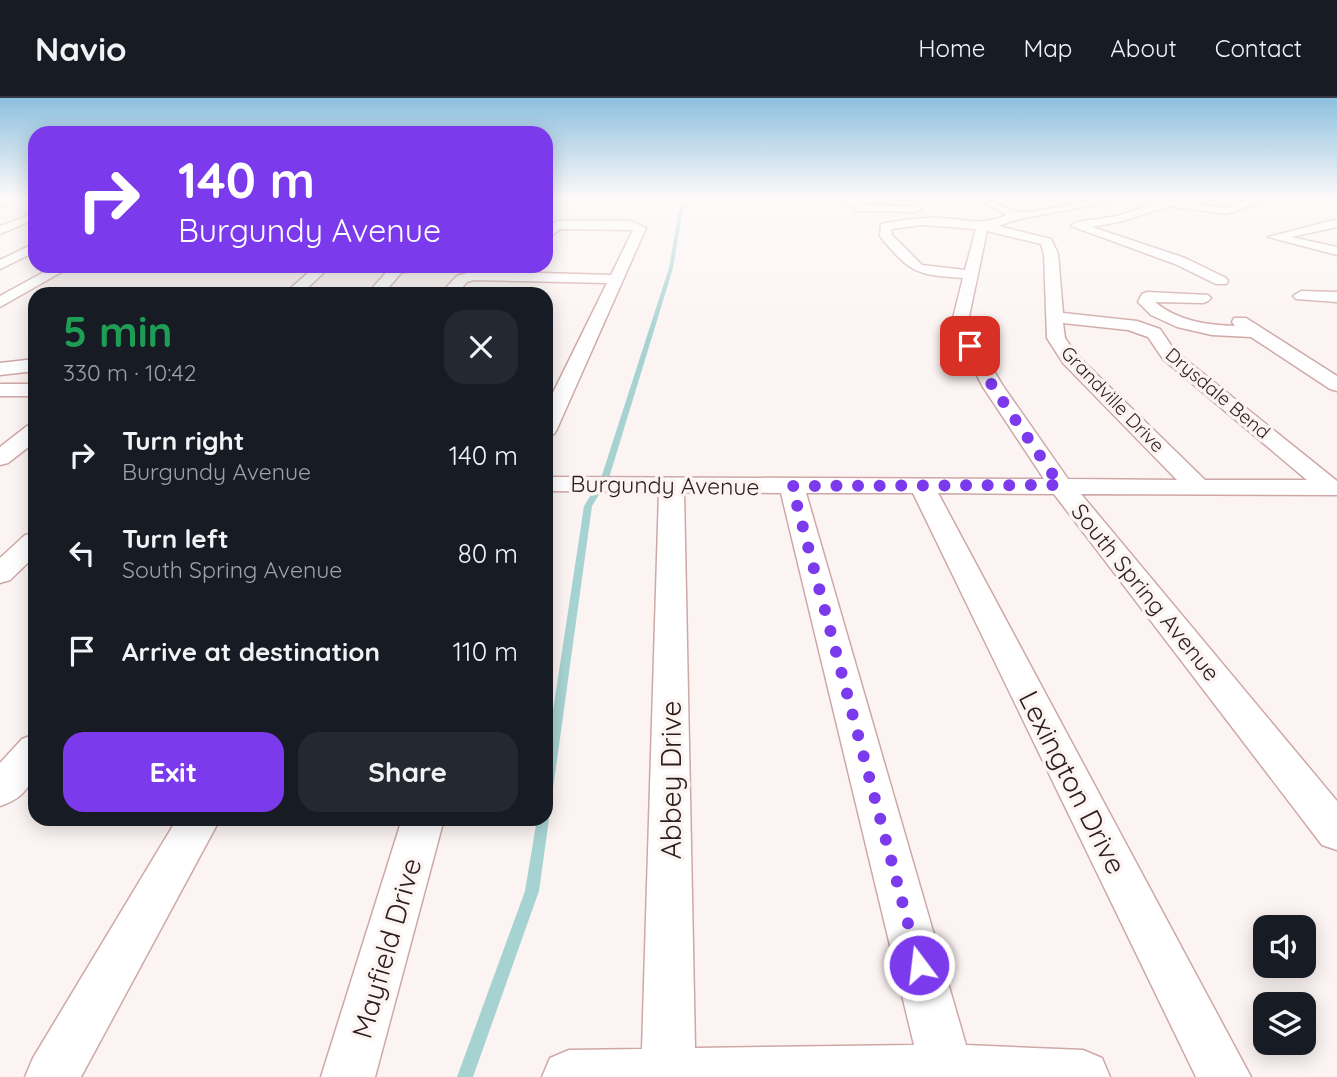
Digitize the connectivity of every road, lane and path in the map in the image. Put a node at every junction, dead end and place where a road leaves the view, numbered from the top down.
1 (631, 245) edge
2 (894, 245) edge
3 (975, 245) edge
4 (1047, 245) edge
5 (1132, 245) edge
6 (1309, 245) edge
7 (28, 249) edge
8 (0, 251) edge
9 (28, 251) edge
10 (1337, 251) edge
11 (0, 265) edge
12 (52, 273) edge
13 (316, 273) edge
14 (394, 273) edge
15 (453, 273) edge
16 (493, 273) edge
17 (523, 273) edge
18 (970, 274) junction
19 (540, 277) junction
20 (463, 278) junction
21 (614, 279) junction
22 (1221, 281) dead end
23 (300, 287) edge
24 (381, 287) edge
25 (455, 287) edge
26 (533, 287) edge
27 (1301, 296) dead end
28 (1335, 299) edge
29 (0, 302) edge
30 (1055, 317) junction
31 (1257, 332) junction
32 (28, 366) edge
33 (0, 369) edge
34 (1337, 385) edge
35 (0, 390) edge
36 (28, 390) edge
37 (553, 414) edge
38 (28, 436) edge
39 (0, 458) edge
40 (553, 484) edge
41 (672, 485) junction
42 (1060, 485) junction
43 (792, 486) junction
44 (922, 487) junction
45 (1198, 487) junction
46 (1334, 488) edge
47 (28, 548) edge
48 (0, 574) edge
49 (28, 756) edge
50 (0, 790) edge
51 (195, 826) edge
52 (421, 826) edge
53 (1337, 832) edge
54 (947, 1072) junction
55 (668, 1076) edge
56 (52, 1077) edge
57 (348, 1077) edge
58 (569, 1077) edge
59 (1083, 1077) edge
60 (1224, 1077) edge

1 - 21 street
2 - 18 street
3 - 18 street, South Spring Avenue
4 - 30 street, Grandville Drive
5 - 22 street
6 - 10 street
7 - 8 street
9 - 11 street
12 - 29 street
13 - 23 street
14 - 24 street
15 - 20 street
16 - 20 street
17 - 19 street
18 - 42 street, South Spring Avenue
19 - 21 street
19 - 26 street
20 - 25 street
21 - 37 street
27 - 28 street
30 - 45 street, Grandville Drive
30 - 46 street, Drysdale Bend
31 - 31 street
31 - 34 street
32 - 33 street
35 - 36 street
38 - 39 street
40 - 41 street, Burgundy Avenue
41 - 43 street, Burgundy Avenue
41 - 55 street, Abbey Drive
42 - 44 street, Burgundy Avenue
42 - 45 street, Burgundy Avenue
42 - 53 street, South Spring Avenue
43 - 44 street, Burgundy Avenue
43 - 54 street
44 - 60 street, Lexington Drive
45 - 46 street, Burgundy Avenue
47 - 48 street
49 - 50 street
51 - 56 street
52 - 57 street, Mayfield Drive
54 - 55 street
54 - 59 street
55 - 58 street

